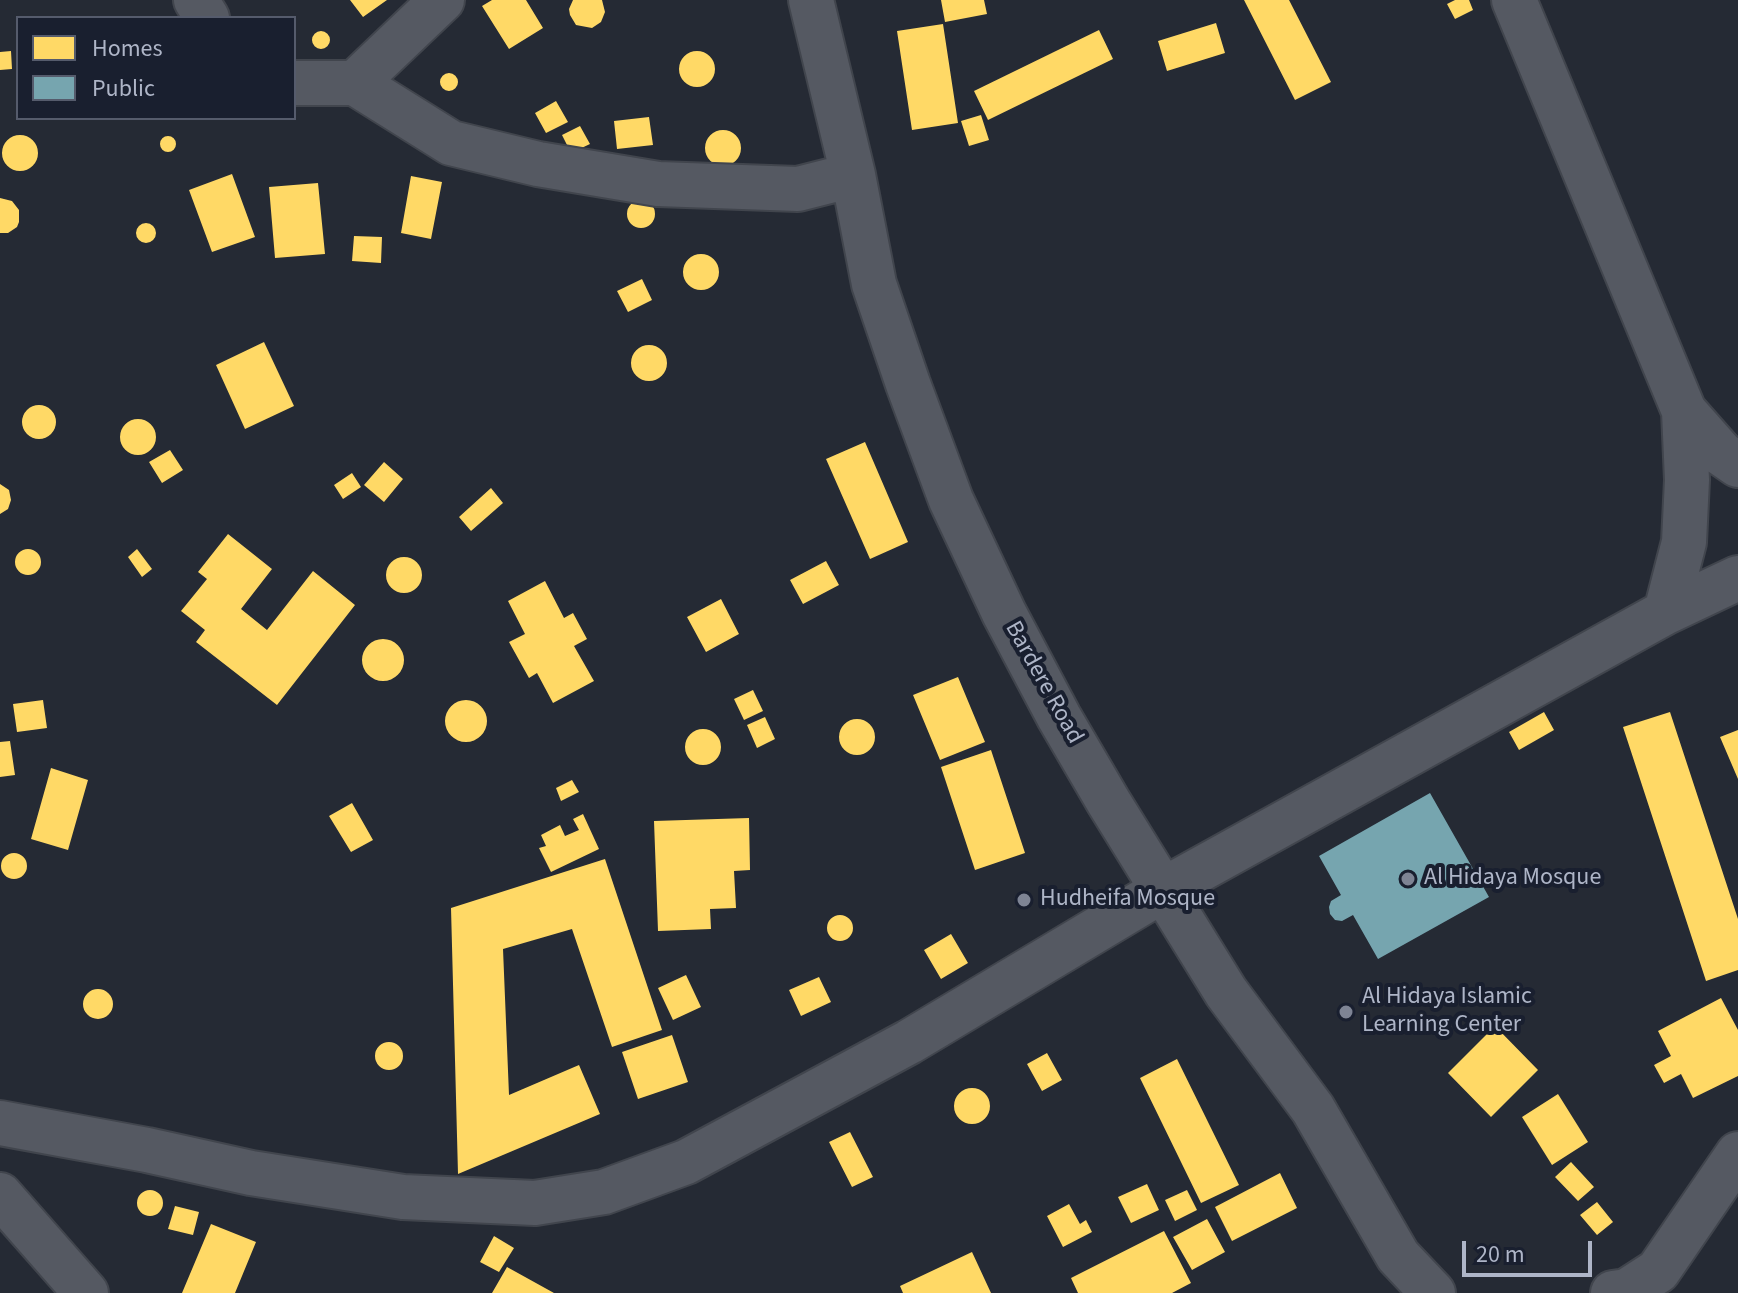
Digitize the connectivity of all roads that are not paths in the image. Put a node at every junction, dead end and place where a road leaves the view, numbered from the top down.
1 (442, 0) edge
2 (811, 0) edge
3 (1514, 0) edge
4 (296, 83) edge
5 (355, 83) junction
6 (853, 175) junction
7 (1684, 411) junction
8 (1738, 465) edge
9 (1738, 578) edge
10 (1666, 612) junction
11 (1163, 890) junction
12 (0, 1123) edge
13 (1738, 1154) edge
14 (0, 1195) edge
15 (86, 1293) edge
16 (1433, 1293) edge
17 (1613, 1293) edge

1 - 5 street
2 - 6 street, Bardere Road
3 - 7 street
4 - 5 street
5 - 6 street
6 - 11 street, Bardere Road
7 - 8 street
7 - 10 street
9 - 10 street
10 - 11 street
11 - 12 street
11 - 16 street, Bardere Road
13 - 17 street
14 - 15 street

